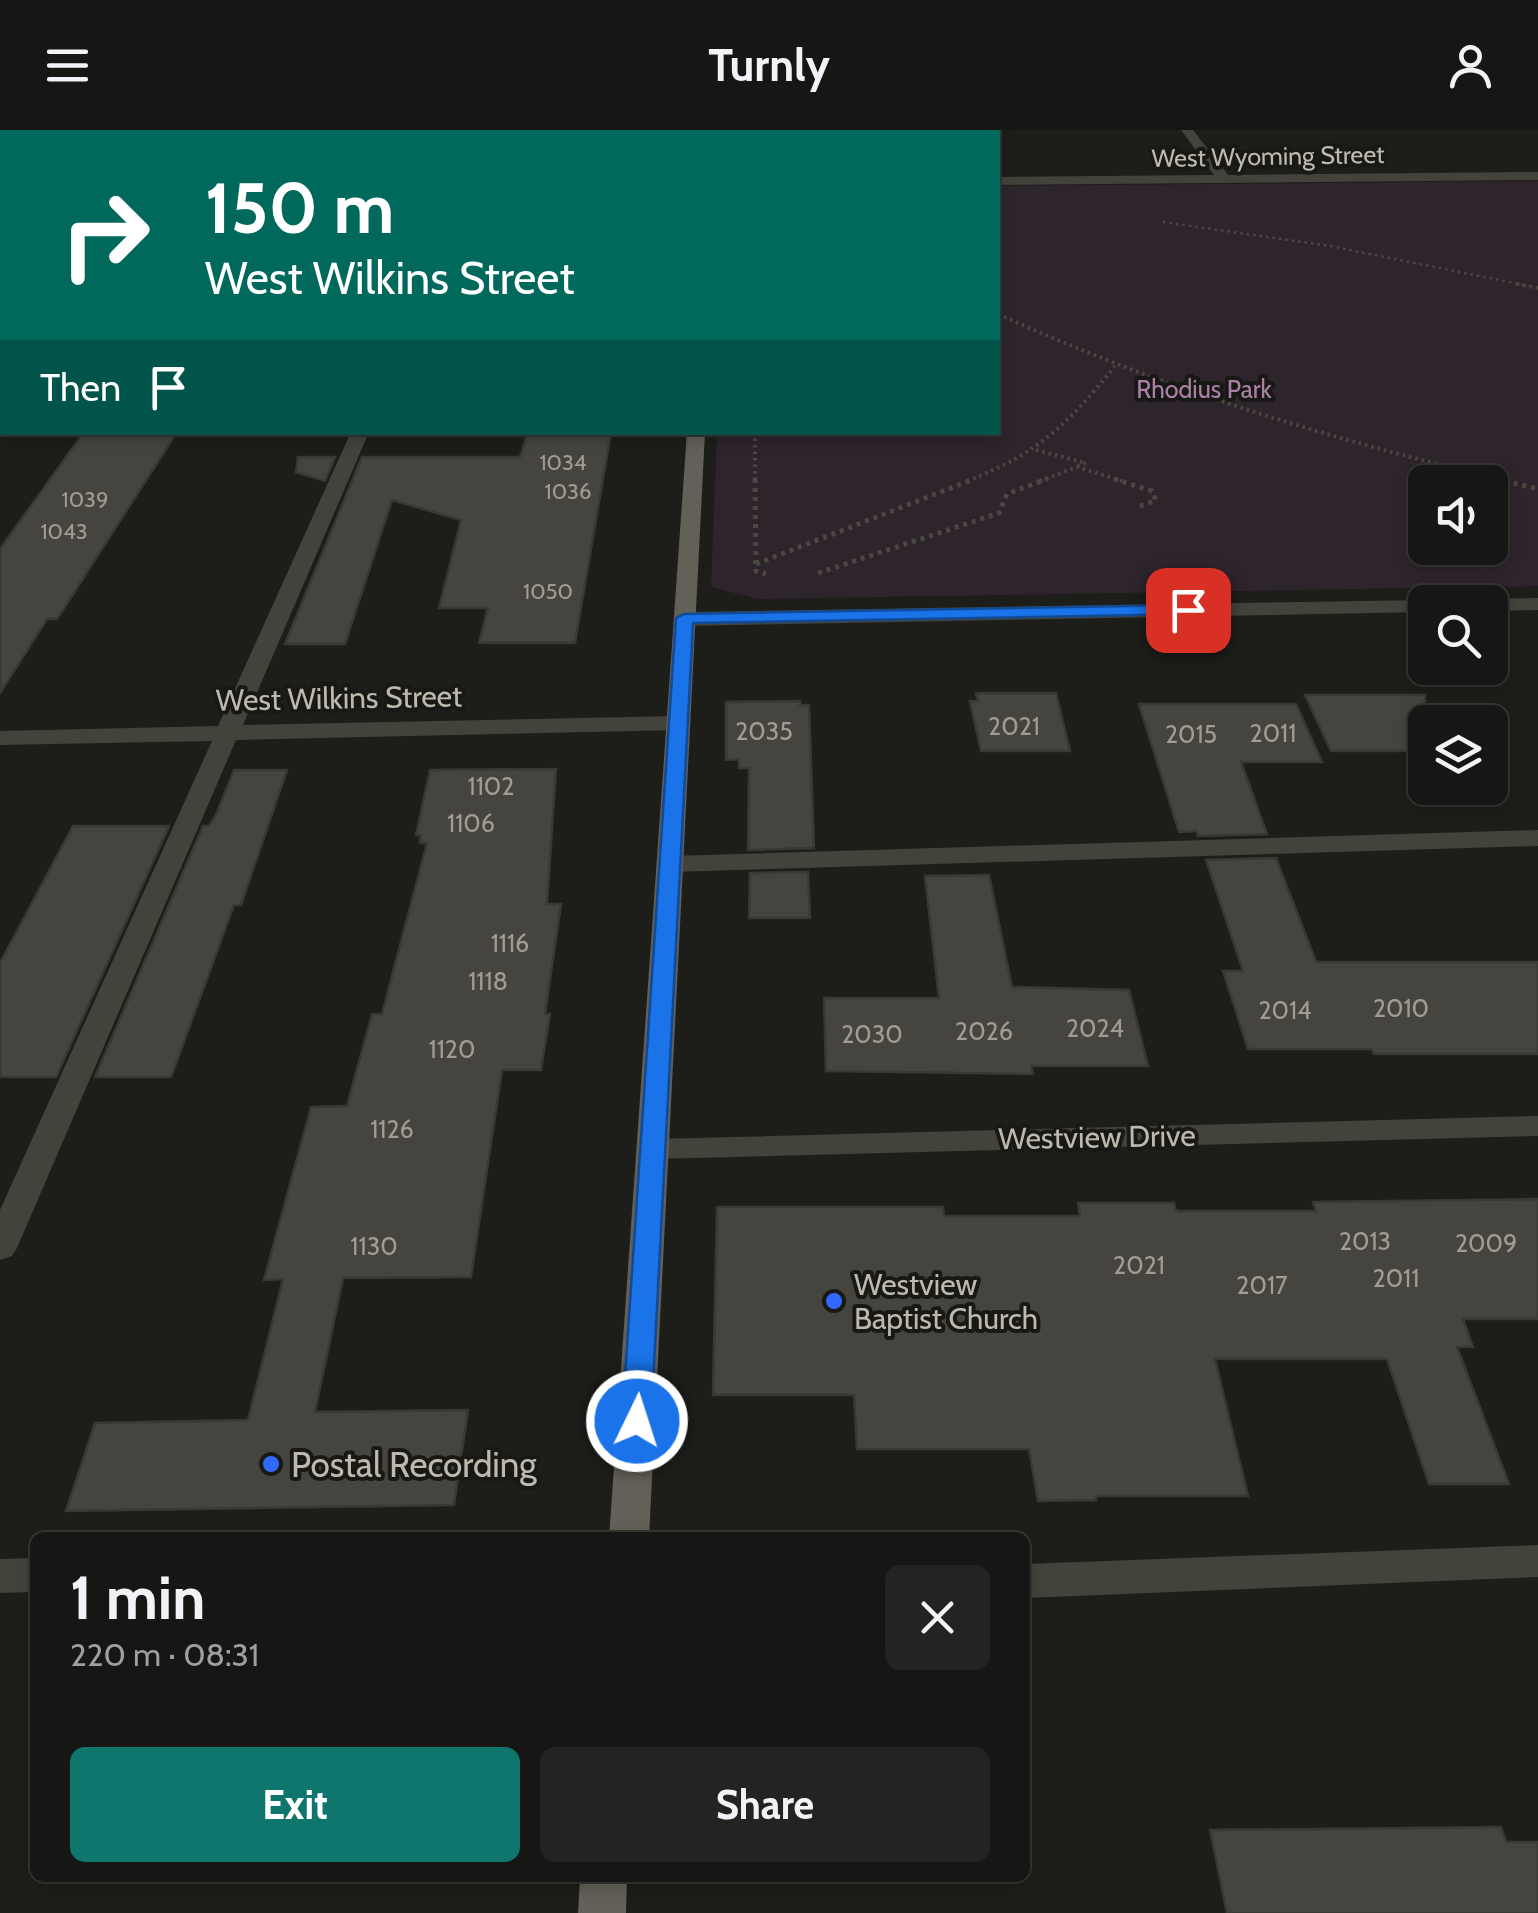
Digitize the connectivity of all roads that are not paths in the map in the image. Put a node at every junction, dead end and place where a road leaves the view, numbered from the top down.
1 (1188, 130) edge
2 (1538, 176) edge
3 (1224, 179) junction
4 (1000, 182) edge
5 (359, 435) edge
6 (696, 435) edge
7 (1538, 604) edge
8 (1508, 605) edge
9 (1408, 606) edge
10 (684, 618) junction
11 (679, 723) junction
12 (228, 733) junction
13 (0, 738) edge
14 (1538, 838) edge
15 (672, 864) junction
16 (1538, 1126) edge
17 (655, 1148) junction
18 (0, 1248) edge
19 (629, 1532) edge
20 (1538, 1561) edge
21 (30, 1575) edge
22 (0, 1576) edge
23 (1030, 1581) edge
24 (604, 1882) edge
25 (602, 1913) edge

1 - 3 street
2 - 3 street, West Wyoming Street
3 - 4 street, West Wyoming Street
5 - 12 street
6 - 10 main road
7 - 8 street
9 - 10 street
10 - 11 main road
11 - 12 street, West Wilkins Street
11 - 15 main road
12 - 13 street, West Wilkins Street
12 - 18 street
14 - 15 street
15 - 17 main road
16 - 17 street, Westview Drive
17 - 19 main road
20 - 23 street
21 - 22 street
24 - 25 main road

